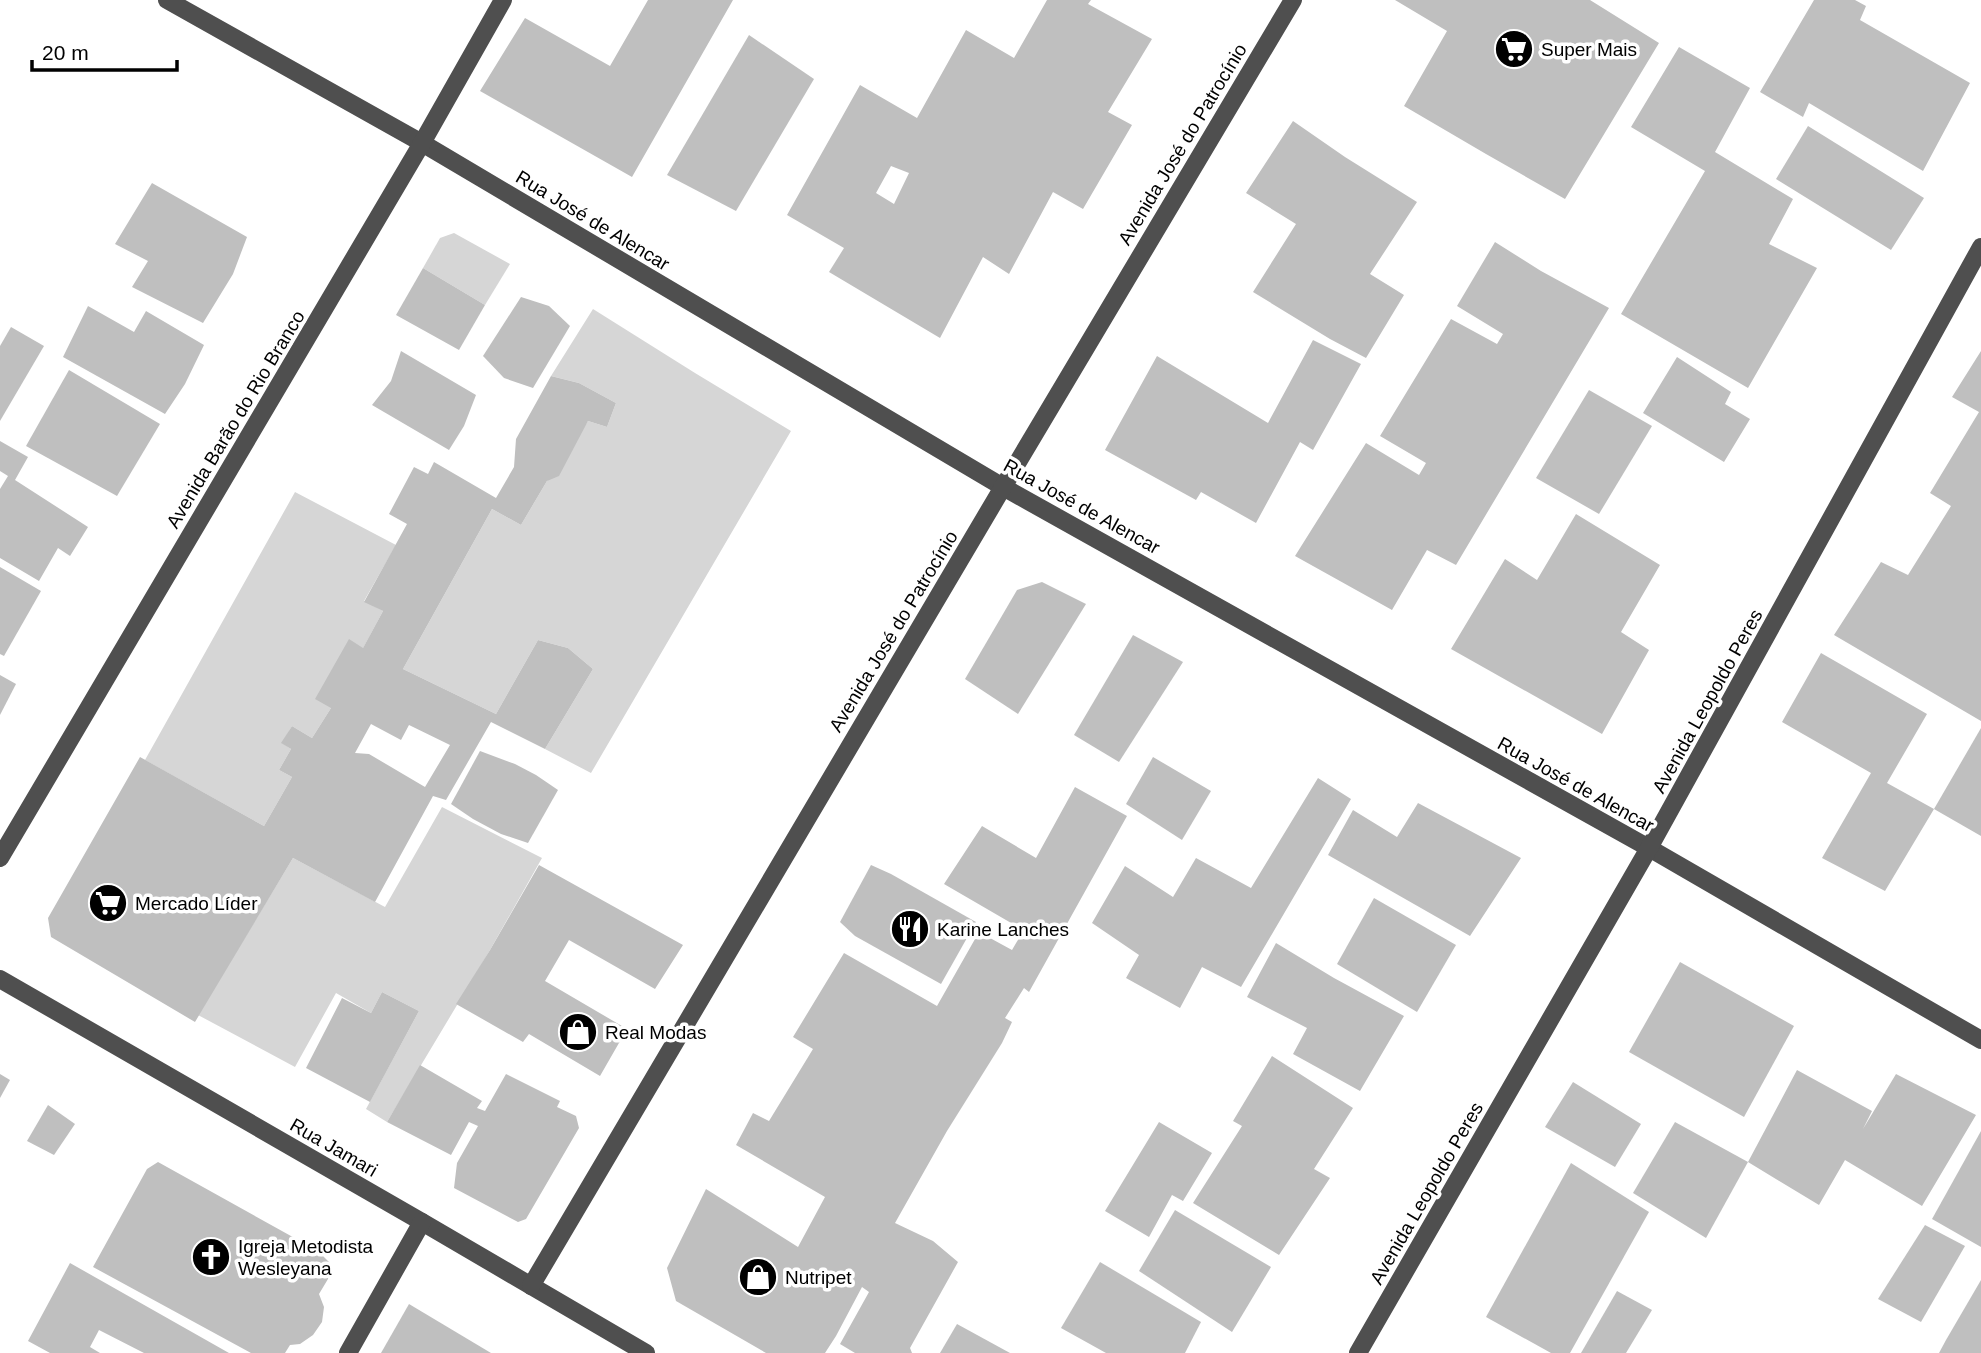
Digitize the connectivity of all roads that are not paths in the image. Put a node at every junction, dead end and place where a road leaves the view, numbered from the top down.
1 (167, 0) edge
2 (503, 0) edge
3 (1293, 0) edge
4 (422, 143) junction
5 (1981, 247) edge
6 (1003, 486) junction
7 (1649, 849) junction
8 (0, 858) edge
9 (0, 979) edge
10 (1981, 1040) edge
11 (422, 1222) junction
12 (531, 1286) junction
13 (348, 1353) edge
14 (646, 1353) edge
15 (1358, 1353) edge

1 - 4 street, Rua José de Alencar
2 - 4 street, Avenida Barão do Rio Branco
3 - 6 street, Avenida José do Patrocínio
4 - 6 street, Rua José de Alencar
4 - 8 street, Avenida Barão do Rio Branco
5 - 7 street, Avenida Leopoldo Peres
6 - 7 street, Rua José de Alencar
6 - 12 street, Avenida José do Patrocínio
7 - 10 street, Rua José de Alencar
7 - 15 street, Avenida Leopoldo Peres
9 - 11 street, Rua Jamari
11 - 12 street, Rua Jamari
11 - 13 street
12 - 14 street, Rua Jamari

